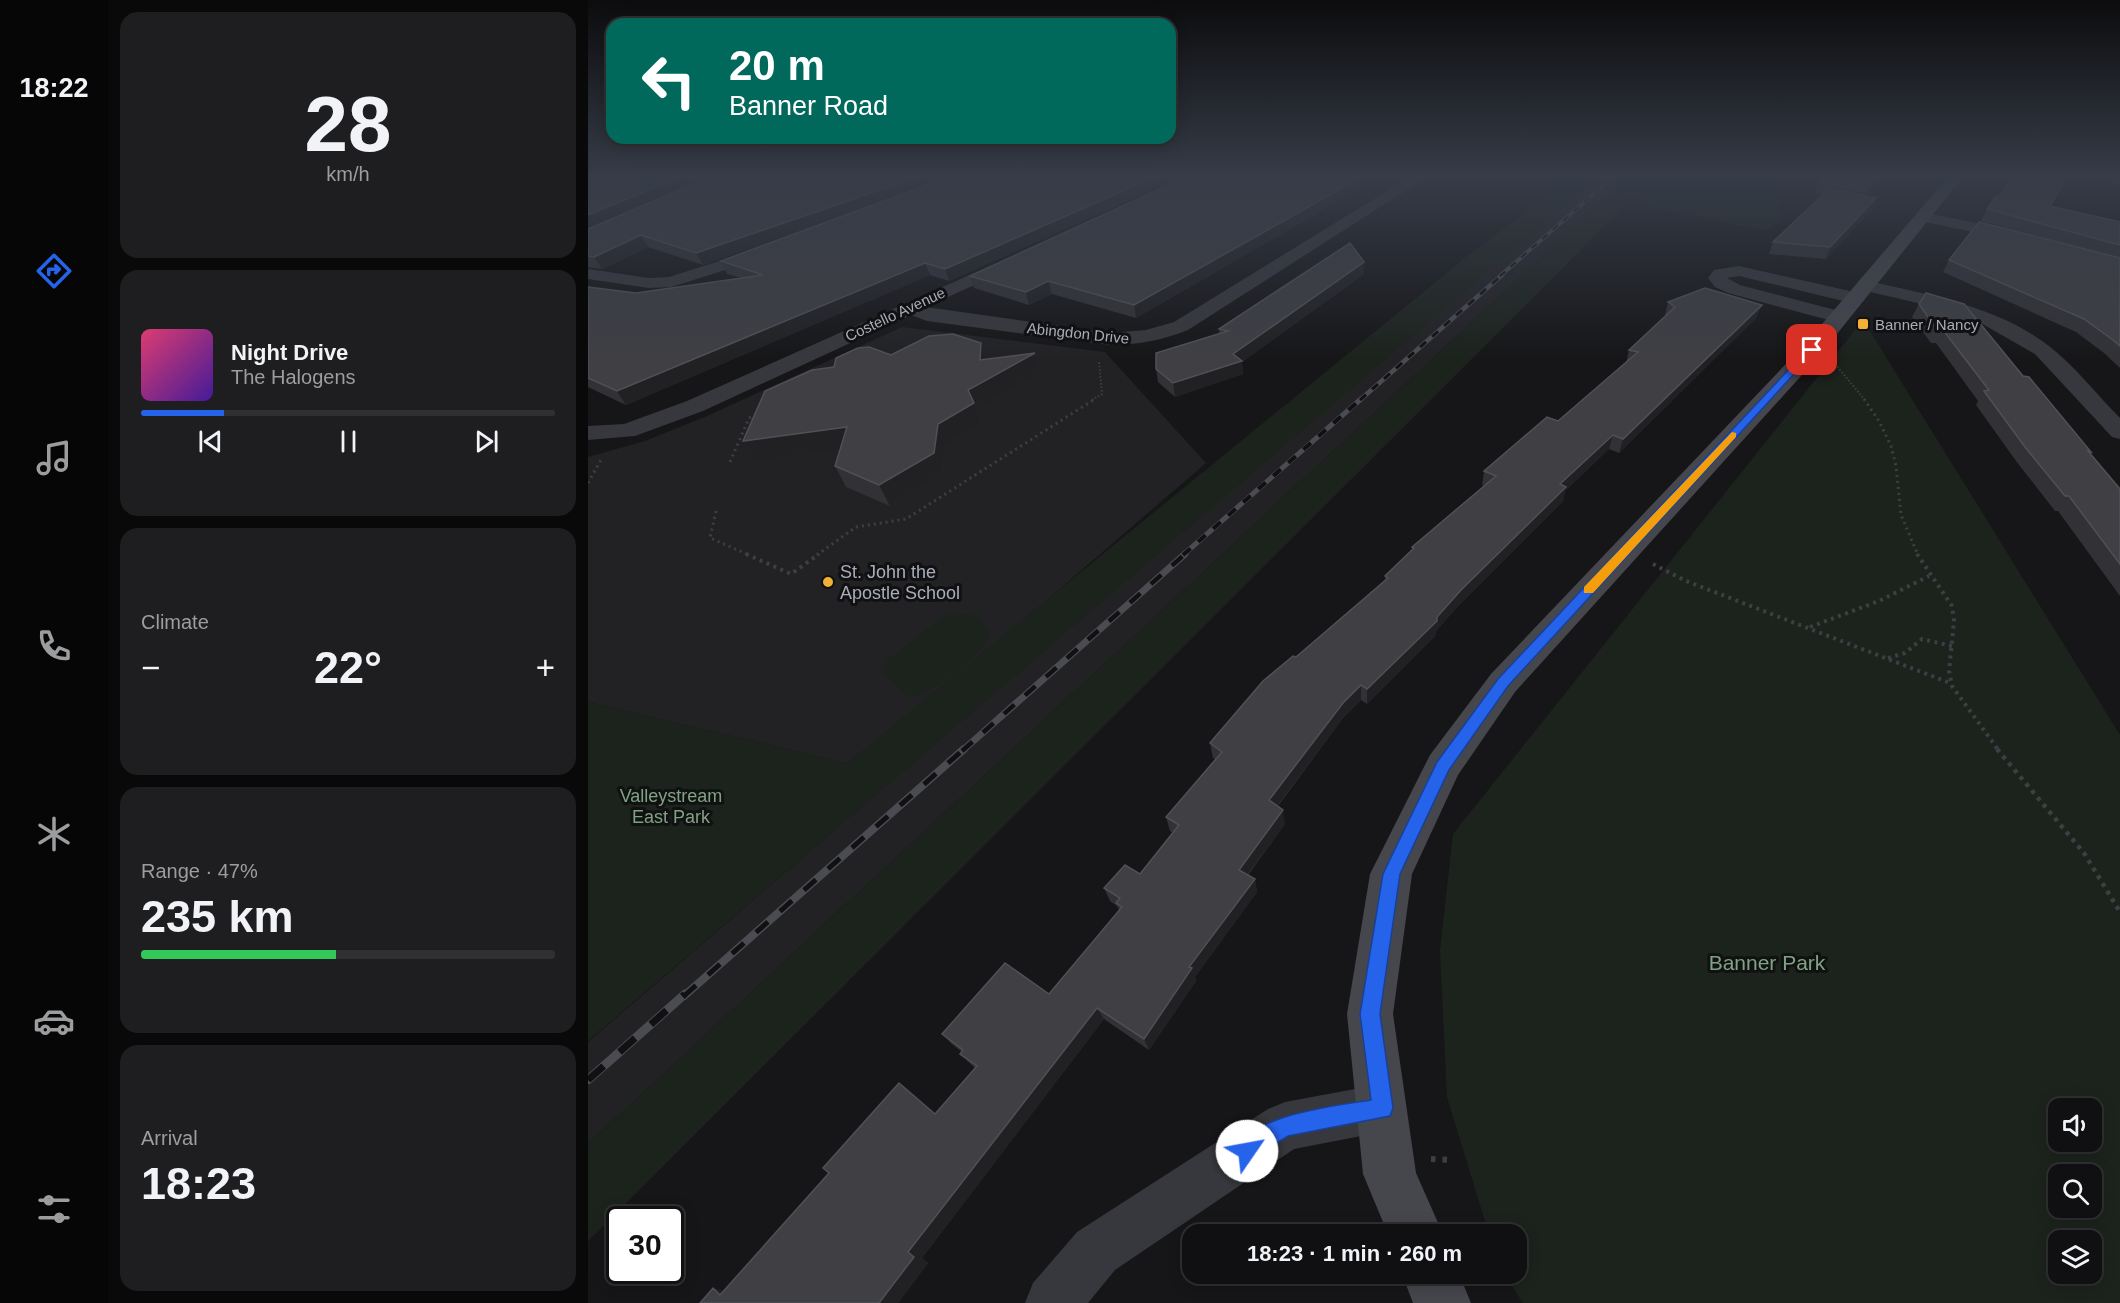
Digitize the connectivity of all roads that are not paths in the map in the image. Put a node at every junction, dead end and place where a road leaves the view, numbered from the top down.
1 (1322, 238) edge
2 (1905, 238) edge
3 (2020, 238) edge
4 (2030, 240) edge
5 (777, 248) edge
6 (1027, 254) edge
7 (588, 274) edge
8 (1855, 300) junction
9 (910, 307) junction
10 (2120, 432) edge
11 (588, 433) edge
12 (1382, 1108) junction
13 (1411, 1224) edge
14 (1434, 1284) edge
15 (1053, 1303) edge
16 (1442, 1303) edge

1 - 9 street, Abingdon Drive
2 - 8 street
3 - 4 street
5 - 7 street
6 - 9 street, Costello Avenue
8 - 8 street
8 - 10 street
8 - 12 street
9 - 11 street, Costello Avenue
12 - 13 street
12 - 15 street
14 - 16 street

